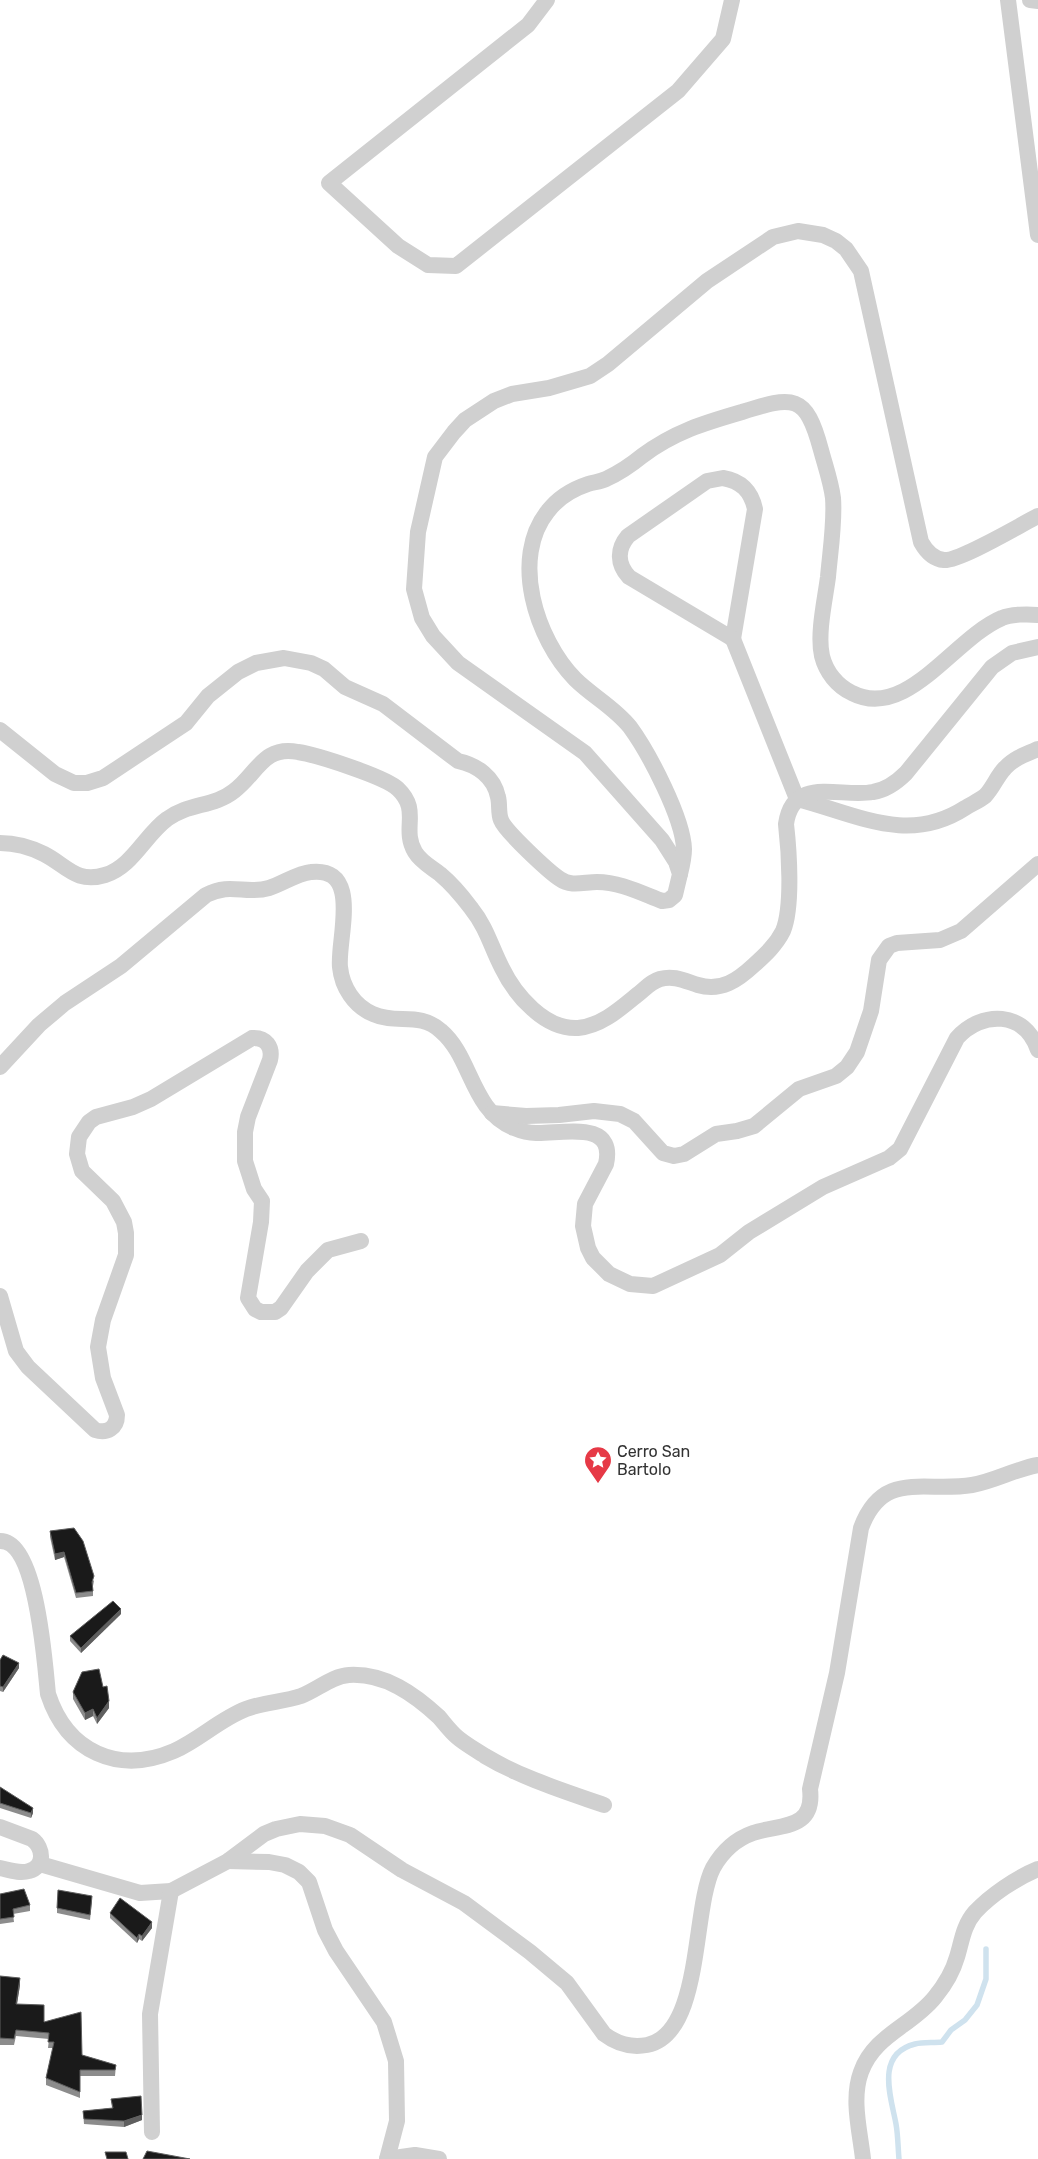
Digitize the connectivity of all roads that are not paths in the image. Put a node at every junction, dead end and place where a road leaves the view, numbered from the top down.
1 (547, 0) edge
2 (732, 0) edge
3 (1008, 0) edge
4 (1030, 0) edge
5 (1038, 1) edge
6 (1032, 147) edge
7 (1038, 236) edge
8 (1038, 516) edge
9 (1038, 615) edge
10 (733, 639) junction
11 (1038, 647) edge
12 (0, 730) edge
13 (1038, 749) edge
14 (797, 799) junction
15 (0, 843) edge
16 (1038, 864) edge
17 (680, 874) junction
18 (1038, 1050) edge
19 (0, 1067) edge
20 (492, 1113) junction
21 (362, 1241) dead end
22 (0, 1296) edge
23 (1038, 1465) edge
24 (0, 1541) edge
25 (604, 1805) dead end
26 (0, 1827) edge
27 (228, 1861) junction
28 (40, 1864) junction
29 (0, 1868) edge
30 (1038, 1870) edge
31 (171, 1891) junction
32 (152, 2132) dead end
33 (387, 2159) edge
34 (439, 2159) edge
35 (863, 2159) edge

1 - 2 street
3 - 6 street
4 - 5 street
6 - 7 street
8 - 17 street
9 - 17 street
10 - 10 street
10 - 14 street
11 - 14 street
12 - 17 street
13 - 14 street
14 - 15 street
16 - 20 street
18 - 20 street
19 - 20 street
21 - 22 street
23 - 27 street
24 - 25 street
26 - 28 street
27 - 31 street
27 - 33 street
28 - 29 street
28 - 31 street
30 - 35 street
31 - 32 street
33 - 34 street

